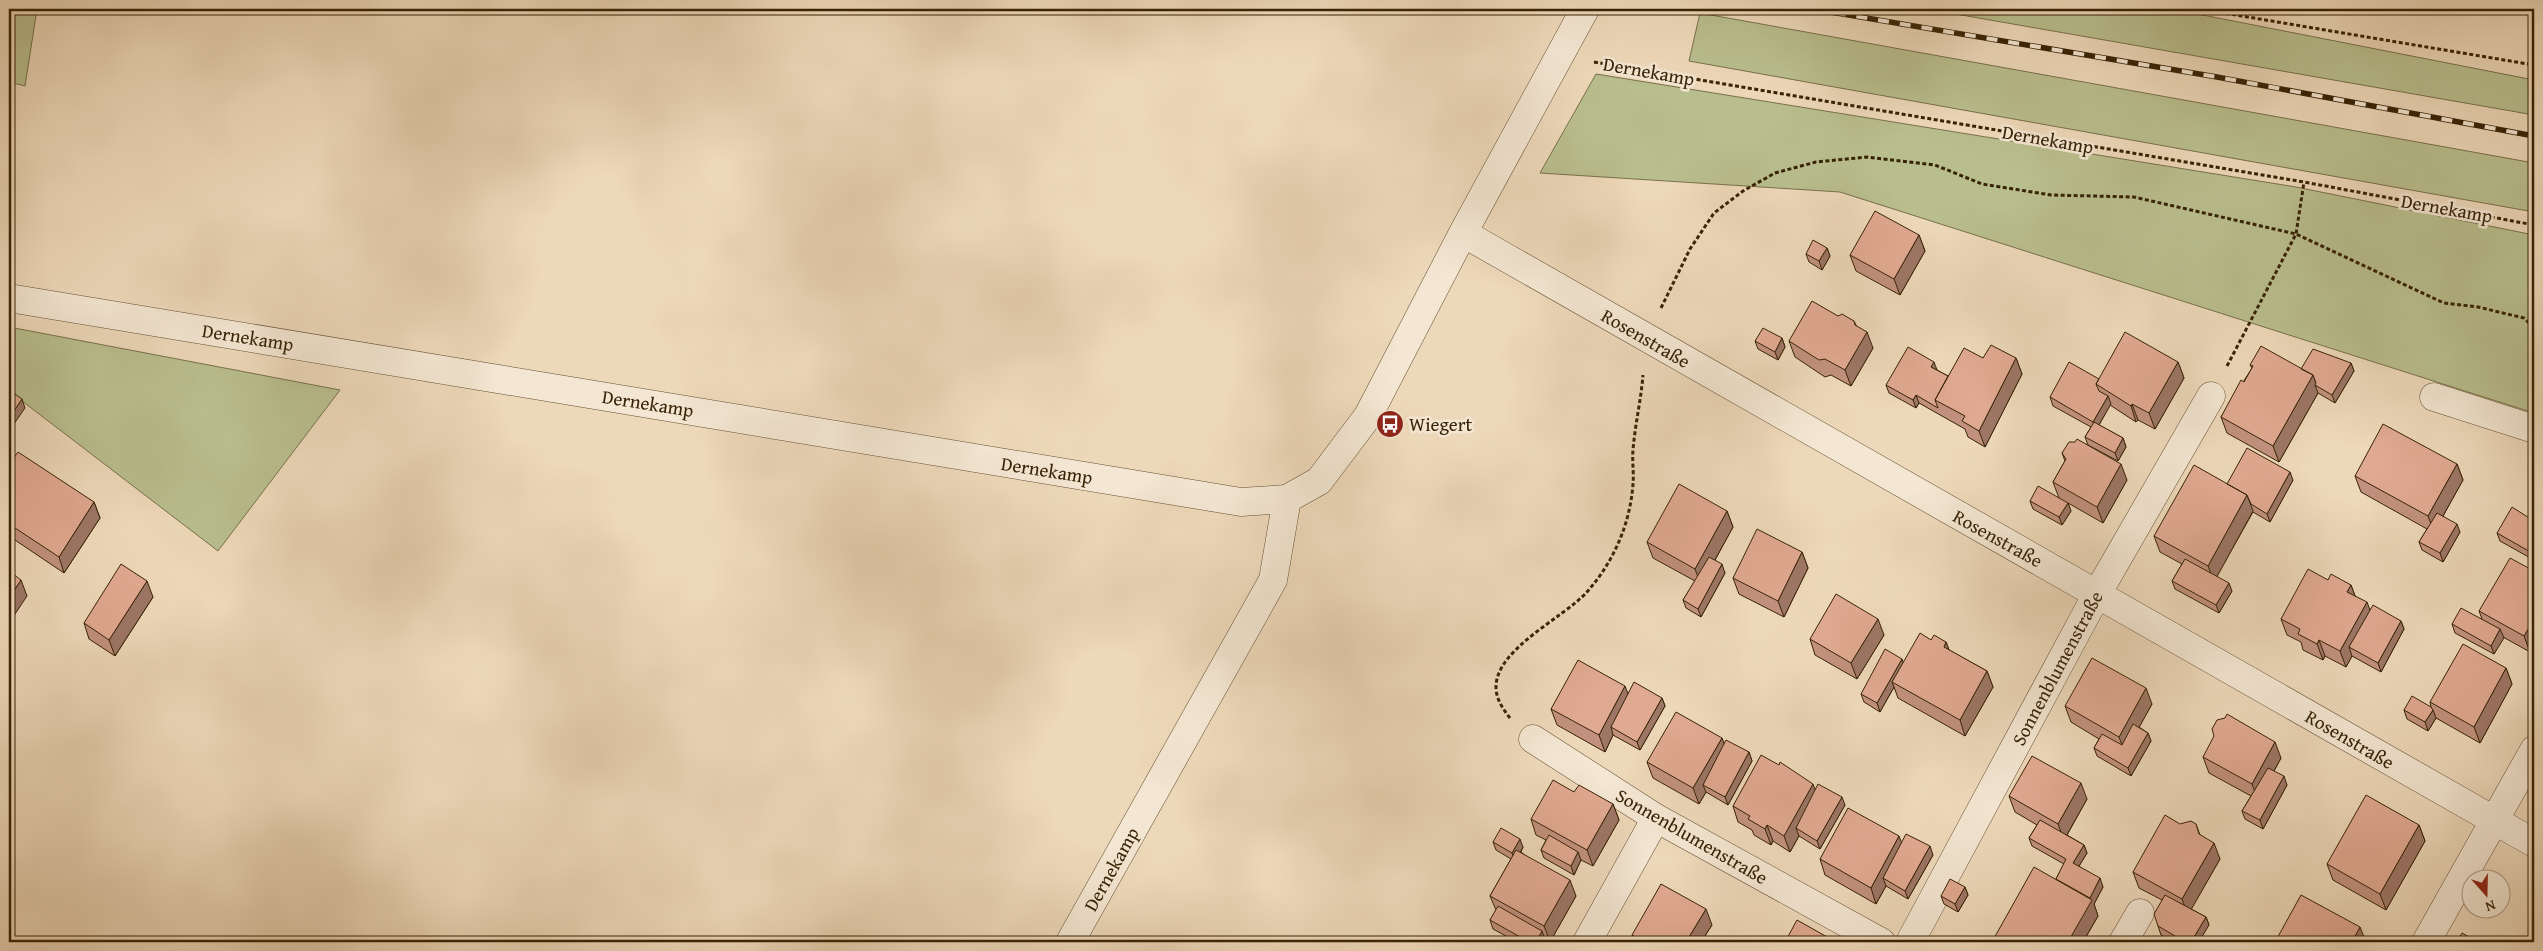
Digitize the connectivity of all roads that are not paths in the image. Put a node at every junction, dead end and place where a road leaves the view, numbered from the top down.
1 (1585, 9) edge
2 (1463, 233) junction
3 (9, 298) edge
4 (2211, 396) road end
5 (2434, 397) dead end
6 (2534, 429) edge
7 (1287, 499) junction
8 (2097, 594) junction
9 (1532, 739) road end
10 (2534, 750) edge
11 (1656, 818) junction
12 (2494, 822) junction
13 (2534, 843) edge
14 (2140, 912) dead end
15 (1070, 942) edge
16 (1586, 942) edge
17 (1881, 942) edge
18 (1910, 942) edge
19 (2123, 942) edge
20 (2426, 942) edge

1 - 2 street, Dernekamp
2 - 7 street, Dernekamp
2 - 8 street, Rosenstraße
3 - 7 street, Dernekamp
4 - 8 street, Sonnenblumenstraße
5 - 6 street
7 - 15 street, Dernekamp
8 - 12 street, Rosenstraße
8 - 18 street, Sonnenblumenstraße
9 - 11 street, Sonnenblumenstraße
10 - 12 street
11 - 16 street
11 - 17 street, Sonnenblumenstraße
12 - 13 street, Rosenstraße
12 - 20 street
14 - 19 street

